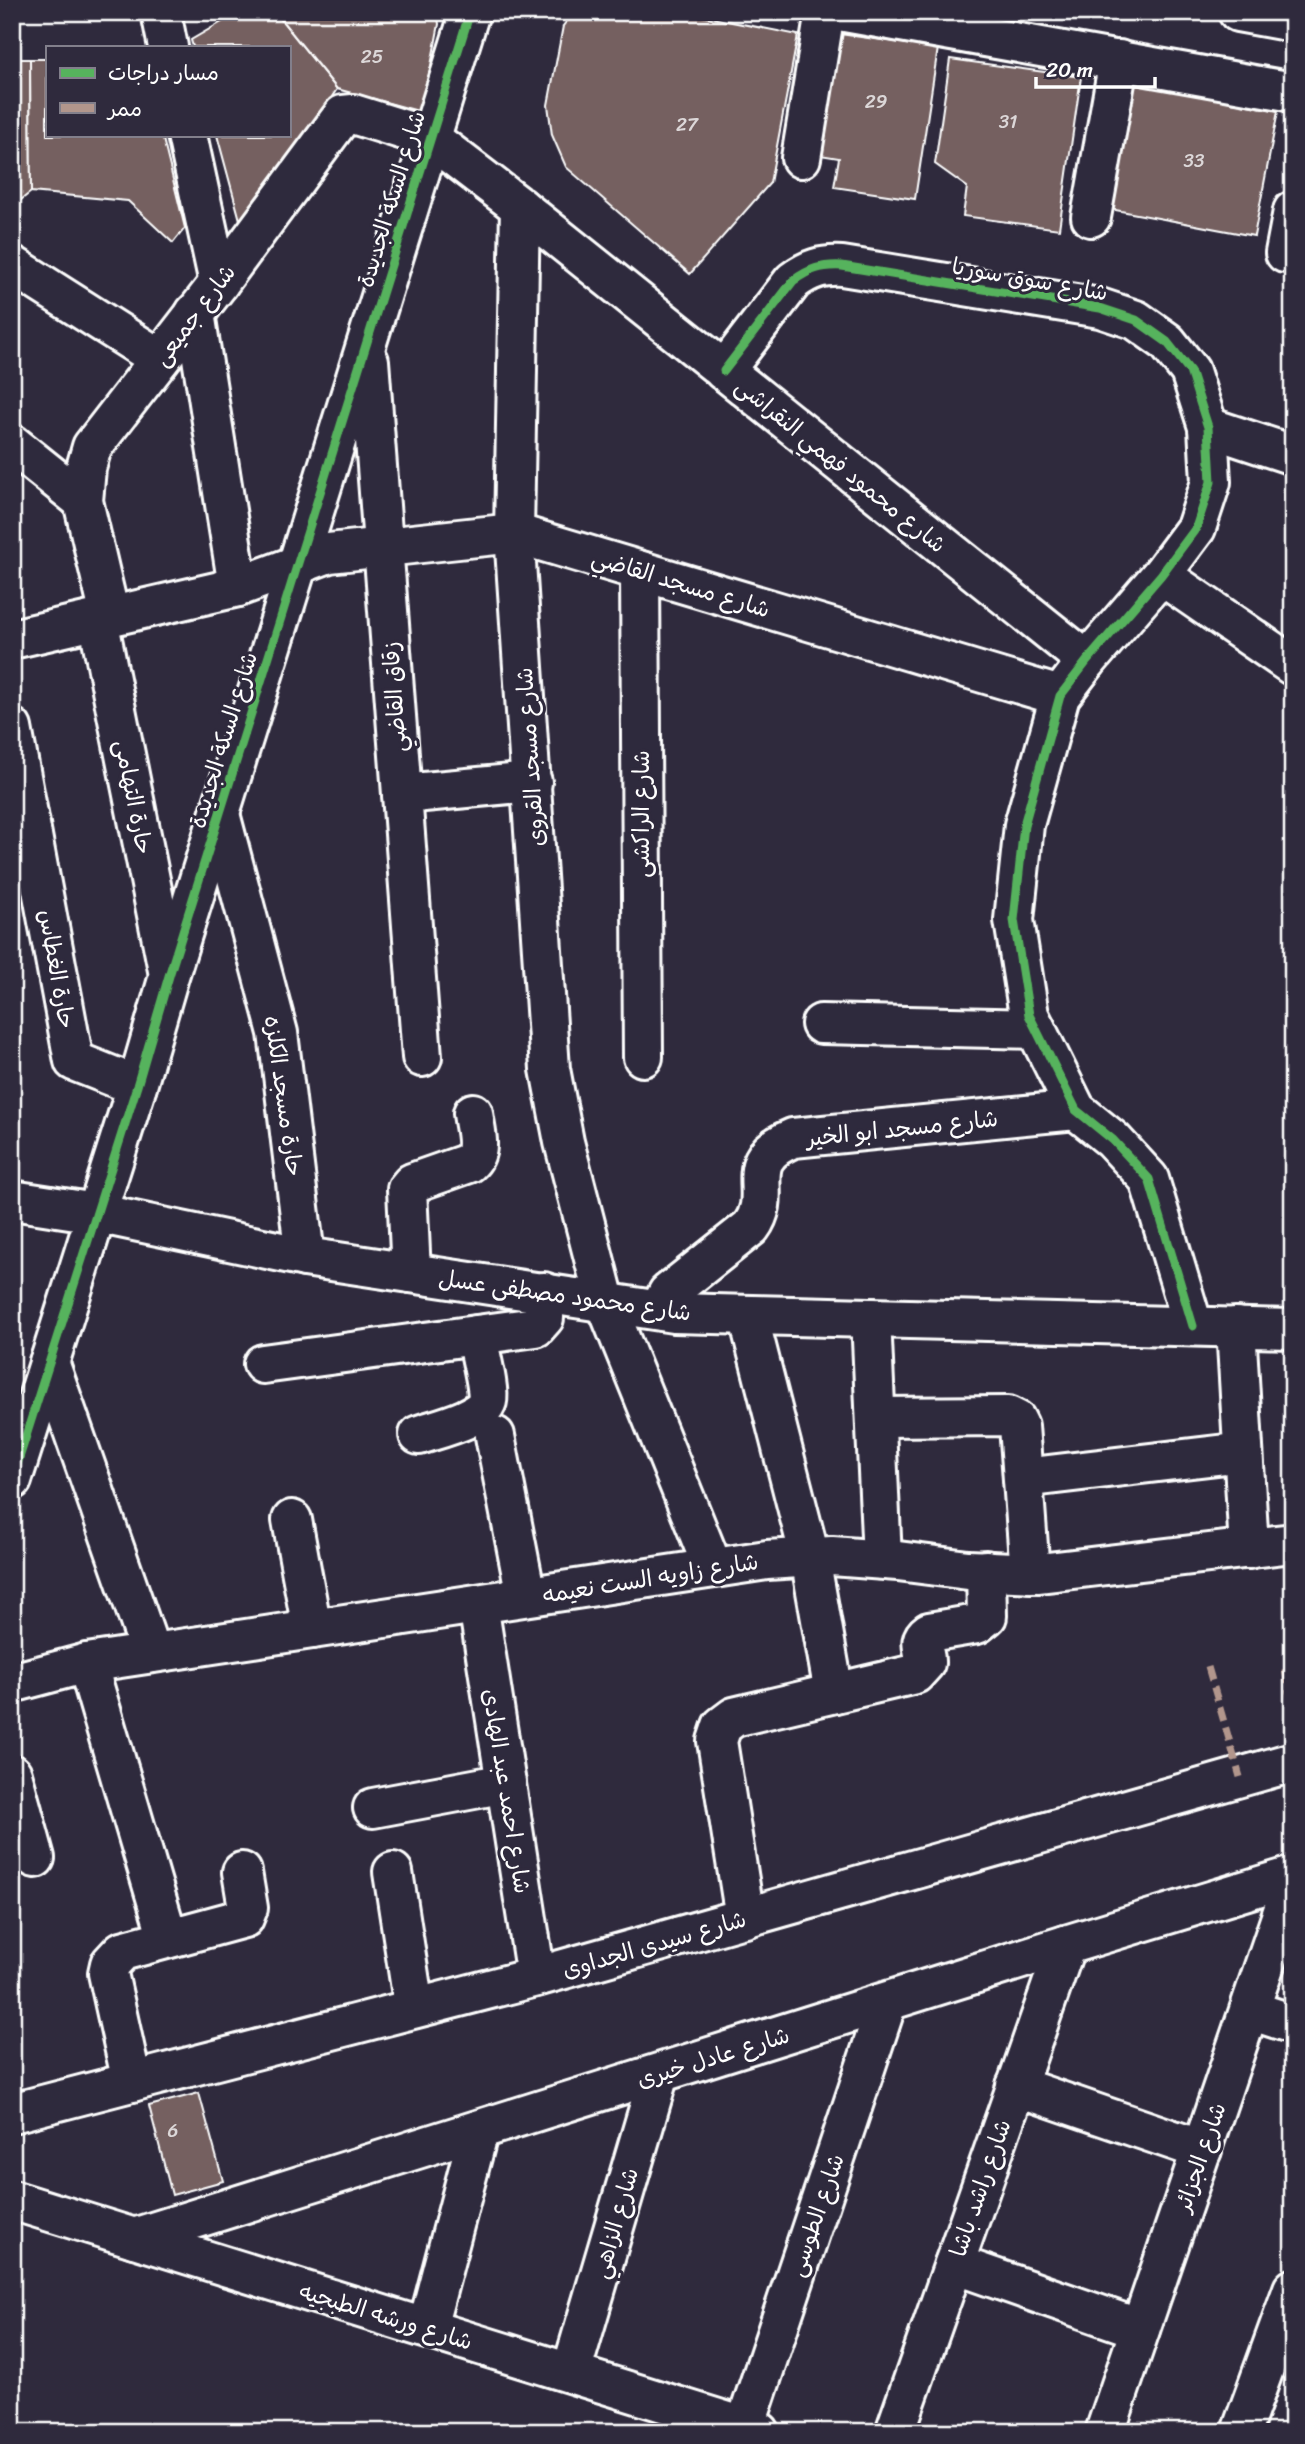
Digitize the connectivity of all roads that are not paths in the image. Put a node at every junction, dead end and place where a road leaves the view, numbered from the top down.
1 (161, 12) edge
2 (470, 12) edge
3 (825, 12) edge
4 (845, 12) edge
5 (1248, 13) edge
6 (1293, 22) edge
7 (168, 46) edge
8 (1119, 60) junction
9 (1293, 92) edge
10 (187, 136) edge
11 (430, 138) junction
12 (801, 158) dead end
13 (520, 207) junction
14 (1293, 211) edge
15 (1091, 217) dead end
16 (1285, 253) dead end
17 (12, 265) edge
18 (219, 283) junction
19 (195, 313) junction
20 (368, 338) junction
21 (160, 359) junction
22 (724, 371) junction
23 (1208, 426) junction
24 (12, 444) edge
25 (1293, 455) edge
26 (83, 501) junction
27 (514, 533) junction
28 (383, 546) junction
29 (297, 566) junction
30 (640, 571) junction
31 (1161, 575) junction
32 (238, 587) junction
33 (104, 618) junction
34 (12, 639) edge
35 (1087, 661) junction
36 (1293, 666) edge
37 (1060, 696) junction
38 (12, 728) edge
39 (532, 782) junction
40 (402, 794) junction
41 (220, 814) junction
42 (169, 976) junction
43 (821, 1024) dead end
44 (1036, 1029) junction
45 (422, 1057) dead end
46 (643, 1057) dead end
47 (137, 1086) junction
48 (1076, 1110) junction
49 (473, 1113) dead end
50 (12, 1200) edge
51 (96, 1213) junction
52 (305, 1257) junction
53 (411, 1273) junction
54 (544, 1292) junction
55 (606, 1301) junction
56 (662, 1311) junction
57 (748, 1315) junction
58 (872, 1318) junction
59 (1193, 1326) junction
60 (1236, 1328) junction
61 (1293, 1329) edge
62 (477, 1335) junction
63 (49, 1362) junction
64 (263, 1364) dead end
65 (876, 1417) junction
66 (22, 1424) edge
67 (419, 1435) dead end
68 (495, 1436) dead end
69 (1243, 1452) junction
70 (1023, 1478) junction
71 (12, 1480) edge
72 (292, 1520) dead end
73 (1293, 1543) edge
74 (1249, 1549) junction
75 (810, 1557) junction
76 (882, 1559) junction
77 (713, 1568) junction
78 (986, 1570) junction
79 (1030, 1573) junction
80 (526, 1596) junction
81 (478, 1604) junction
82 (312, 1629) junction
83 (151, 1653) junction
84 (87, 1663) junction
85 (12, 1683) edge
86 (834, 1693) junction
87 (1293, 1762) edge
88 (12, 1774) edge
89 (506, 1783) junction
90 (373, 1808) dead end
91 (35, 1858) dead end
92 (242, 1872) dead end
93 (393, 1872) dead end
94 (1293, 1876) edge
95 (1293, 1882) edge
96 (745, 1918) junction
97 (168, 1938) junction
98 (1066, 1945) junction
99 (536, 1978) junction
100 (887, 2003) junction
101 (414, 2008) junction
102 (1250, 2010) junction
103 (1293, 2024) edge
104 (659, 2074) junction
105 (132, 2082) junction
106 (1016, 2086) junction
107 (12, 2113) edge
108 (479, 2130) junction
109 (1202, 2150) junction
110 (12, 2200) edge
111 (134, 2238) junction
112 (954, 2264) junction
113 (1293, 2289) edge
114 (427, 2328) junction
115 (1140, 2329) junction
116 (571, 2372) junction
117 (753, 2429) edge
118 (895, 2432) edge
119 (1105, 2432) edge
120 (1241, 2432) edge

1 - 7 street
2 - 11 street, شارع السكة الجديدة
3 - 12 street
4 - 8 street
5 - 6 street
8 - 9 street
8 - 15 street
10 - 18 street
11 - 13 street, شارع محمود فهمي النقراشى
11 - 18 street, شارع جميعى
11 - 20 street, شارع السكة الجديدة
13 - 22 street, شارع محمود فهمي النقراشى
13 - 27 street, شارع مسجد القروى
14 - 16 street
17 - 21 street
18 - 19 street, شارع جميعى
19 - 21 street, شارع جميعى
19 - 32 street
20 - 28 street, زقاق القاضي
20 - 29 street, شارع السكة الجديدة
21 - 26 street, شارع جميعى
22 - 23 street, شارع سوق سوريا
22 - 35 street, شارع محمود فهمي النقراشى
23 - 25 street
23 - 31 street, شارع سوق سوريا
24 - 26 street
26 - 33 street, شارع جميعى
27 - 28 street, شارع مسجد القاضي
27 - 30 street, شارع مسجد القاضي
27 - 39 street, شارع مسجد القروى
28 - 29 street, شارع مسجد القاضي
28 - 40 street, زقاق القاضي
29 - 32 street, شارع مسجد القاضي
29 - 41 street, شارع السكة الجديدة
30 - 37 street, شارع مسجد القاضي
30 - 46 street, شارع الراكشى
31 - 35 street, شارع سوق سوريا
31 - 36 street
32 - 33 street, شارع مسجد القاضي
33 - 34 street, شارع مسجد القاضي
33 - 42 street, حارة التهامى
35 - 37 street, شارع سوق سوريا
37 - 44 street
38 - 47 street, حارة الغطاس
39 - 40 street
39 - 55 street, شارع مسجد القروى
40 - 45 street, زقاق القاضي
41 - 42 street, شارع السكة الجديدة
41 - 52 street, حارة مسجد الكلزه
42 - 47 street, شارع السكة الجديدة
43 - 44 street
44 - 48 street
47 - 51 street, شارع السكة الجديدة
48 - 56 street, شارع مسجد ابو الخير
48 - 59 street
49 - 53 street
50 - 51 street, شارع محمود مصطفى عسل
51 - 52 street, شارع محمود مصطفى عسل
51 - 63 street, شارع السكة الجديدة
52 - 53 street, شارع محمود مصطفى عسل
53 - 54 street, شارع محمود مصطفى عسل
54 - 55 street, شارع محمود مصطفى عسل
54 - 62 street
55 - 56 street, شارع محمود مصطفى عسل
55 - 77 street, شارع مسجد القروى
56 - 57 street, شارع محمود مصطفى عسل
57 - 58 street, شارع محمود مصطفى عسل
57 - 75 street
58 - 59 street, شارع محمود مصطفى عسل
58 - 65 street
59 - 60 street, شارع محمود مصطفى عسل
60 - 61 street, شارع محمود مصطفى عسل
60 - 69 street
62 - 64 street
62 - 67 street
63 - 66 street, شارع السكة الجديدة
63 - 83 street
65 - 70 street
65 - 76 street
66 - 71 street, شارع السكة الجديدة
68 - 80 street
69 - 70 street
69 - 74 street
70 - 79 street
72 - 82 street
73 - 74 street, شارع زاويه الست نعيمه
74 - 79 street, شارع زاويه الست نعيمه
75 - 76 street, شارع زاويه الست نعيمه
75 - 77 street, شارع زاويه الست نعيمه
75 - 86 street
76 - 78 street, شارع زاويه الست نعيمه
77 - 80 street, شارع زاويه الست نعيمه
78 - 79 street, شارع زاويه الست نعيمه
78 - 86 street
80 - 81 street, شارع زاويه الست نعيمه
81 - 82 street, شارع زاويه الست نعيمه
81 - 89 street, شارع احمد عبد الهادى
82 - 83 street, شارع زاويه الست نعيمه
83 - 84 street, شارع زاويه الست نعيمه
84 - 85 street, شارع زاويه الست نعيمه
84 - 97 street
86 - 96 street
87 - 96 street, شارع سيدى الجداوى
88 - 91 street
89 - 90 street
89 - 99 street, شارع احمد عبد الهادى
92 - 97 street
93 - 101 street
94 - 98 street, شارع عادل خيرى
95 - 102 street, شارع الجزائر
96 - 99 street, شارع سيدى الجداوى
97 - 105 street
98 - 100 street, شارع عادل خيرى
98 - 106 street, شارع راشد باشا
99 - 101 street, شارع سيدى الجداوى
100 - 104 street, شارع عادل خيرى
100 - 117 street, شارع الطوسى
101 - 105 street, شارع سيدى الجداوى
102 - 103 street
102 - 109 street, شارع الجزائر
104 - 108 street, شارع عادل خيرى
104 - 116 street, شارع الزاهي
105 - 107 street, شارع سيدى الجداوى
106 - 109 street
106 - 112 street, شارع راشد باشا
108 - 111 street, شارع عادل خيرى
108 - 114 street
109 - 115 street, شارع الجزائر
110 - 111 street, شارع ورشه الطبجيه
111 - 114 street, شارع ورشه الطبجيه
112 - 115 street
112 - 118 street, شارع راشد باشا
113 - 120 street
114 - 116 street, شارع ورشه الطبجيه
115 - 119 street, شارع الجزائر
116 - 117 street, شارع ورشه الطبجيه

